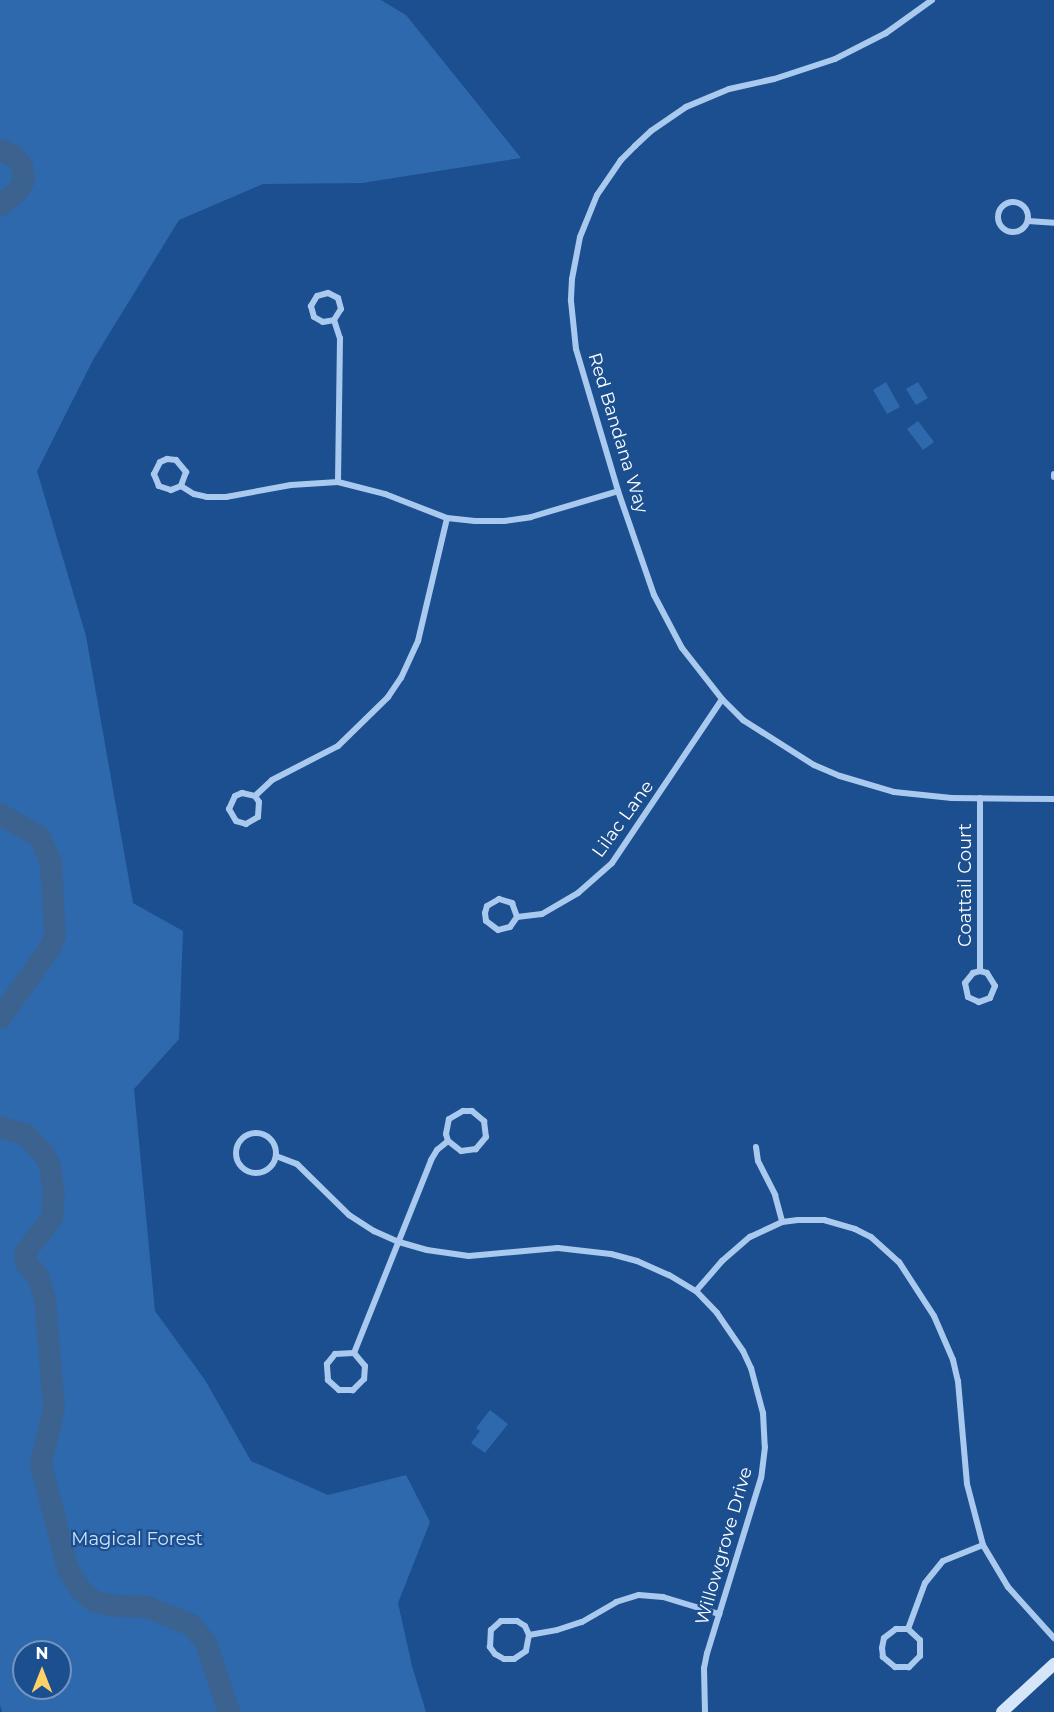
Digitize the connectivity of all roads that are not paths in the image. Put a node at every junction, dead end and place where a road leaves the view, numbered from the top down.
1 (932, 0) edge
2 (1028, 221) junction
3 (1054, 223) edge
4 (334, 320) junction
5 (338, 482) junction
6 (181, 486) junction
7 (618, 491) junction
8 (447, 518) junction
9 (722, 699) junction
10 (255, 796) junction
11 (980, 798) junction
12 (1054, 799) edge
13 (517, 916) junction
14 (980, 971) junction
15 (448, 1141) junction
16 (756, 1147) dead end
17 (276, 1156) junction
18 (782, 1222) junction
19 (399, 1242) junction
20 (696, 1291) junction
21 (354, 1353) junction
22 (983, 1545) junction
23 (719, 1614) junction
24 (908, 1629) junction
25 (529, 1635) junction
26 (1054, 1638) edge
27 (1054, 1664) edge
28 (705, 1712) edge
29 (1002, 1712) edge

1 - 7 street, Red Bandana Way
2 - 2 street
2 - 3 street
4 - 4 street
4 - 5 street
5 - 6 street
5 - 8 street
6 - 6 street
7 - 8 street
7 - 9 street, Red Bandana Way
8 - 10 street
9 - 11 street, Red Bandana Way
9 - 13 street, Lilac Lane
10 - 10 street
11 - 12 street, Red Bandana Way
11 - 14 street, Coattail Court
13 - 13 street, Lilac Lane
14 - 14 street, Coattail Court
15 - 15 street
15 - 19 street
16 - 18 street
17 - 17 street, Willowgrove Drive
17 - 19 street, Willowgrove Drive
18 - 20 street
18 - 22 street
19 - 20 street, Willowgrove Drive
19 - 21 street
20 - 23 street, Willowgrove Drive
21 - 21 street
22 - 24 street
22 - 26 street
23 - 25 street
23 - 28 street, Willowgrove Drive
24 - 24 street
25 - 25 street
27 - 29 street

